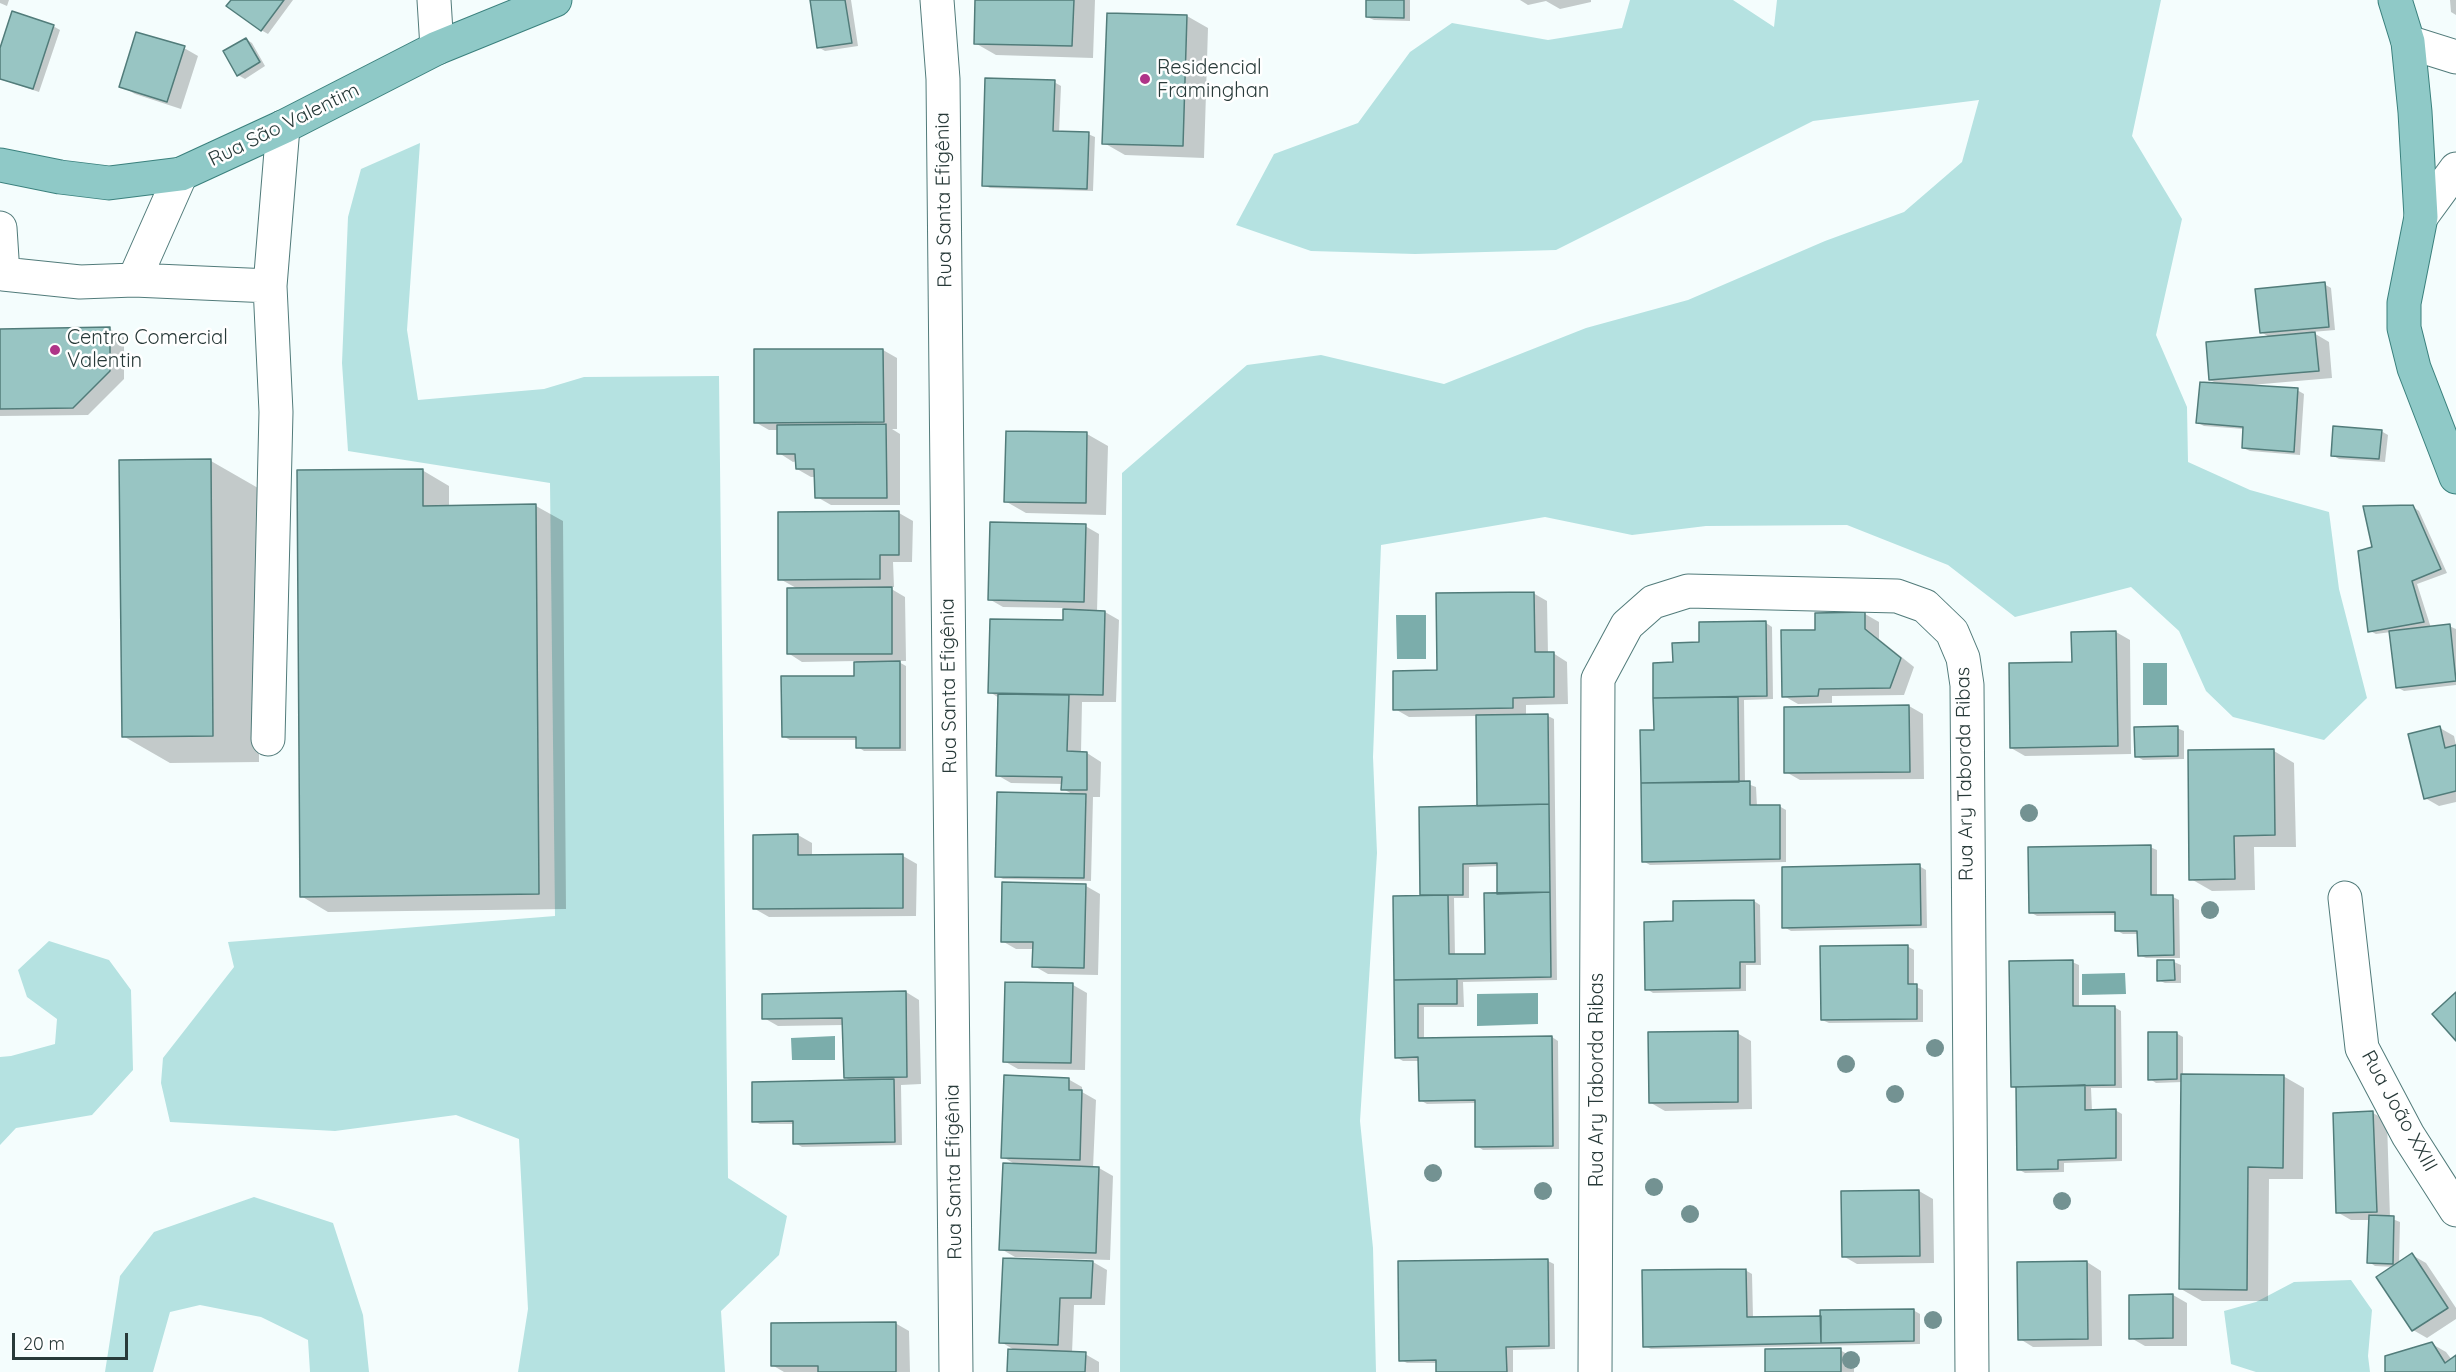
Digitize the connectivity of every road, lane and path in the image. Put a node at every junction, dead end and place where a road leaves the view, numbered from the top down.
1 (434, 0) edge
2 (555, 0) edge
3 (937, 0) edge
4 (2395, 0) edge
5 (2408, 42) junction
6 (437, 48) junction
7 (2456, 57) edge
8 (283, 127) junction
9 (0, 165) edge
10 (2456, 169) edge
11 (181, 174) junction
12 (2421, 217) junction
13 (0, 228) edge
14 (134, 280) junction
15 (270, 286) junction
16 (2456, 477) edge
17 (268, 739) dead end
18 (2345, 898) dead end
19 (2456, 1210) edge
20 (956, 1372) edge
21 (1595, 1372) edge
22 (1972, 1372) edge

1 - 6 street
2 - 6 main road, Rua São Valentim
3 - 20 street, Rua Santa Efigênia
4 - 5 main road
5 - 7 street
5 - 12 main road
6 - 8 main road, Rua São Valentim
8 - 11 main road, Rua São Valentim
8 - 15 street
9 - 11 main road, Rua São Valentim
10 - 12 street
11 - 14 street
12 - 16 main road
13 - 14 street
14 - 15 street
15 - 17 street
18 - 19 street, Rua João XXIII
21 - 22 street, Rua Ary Taborda Ribas

